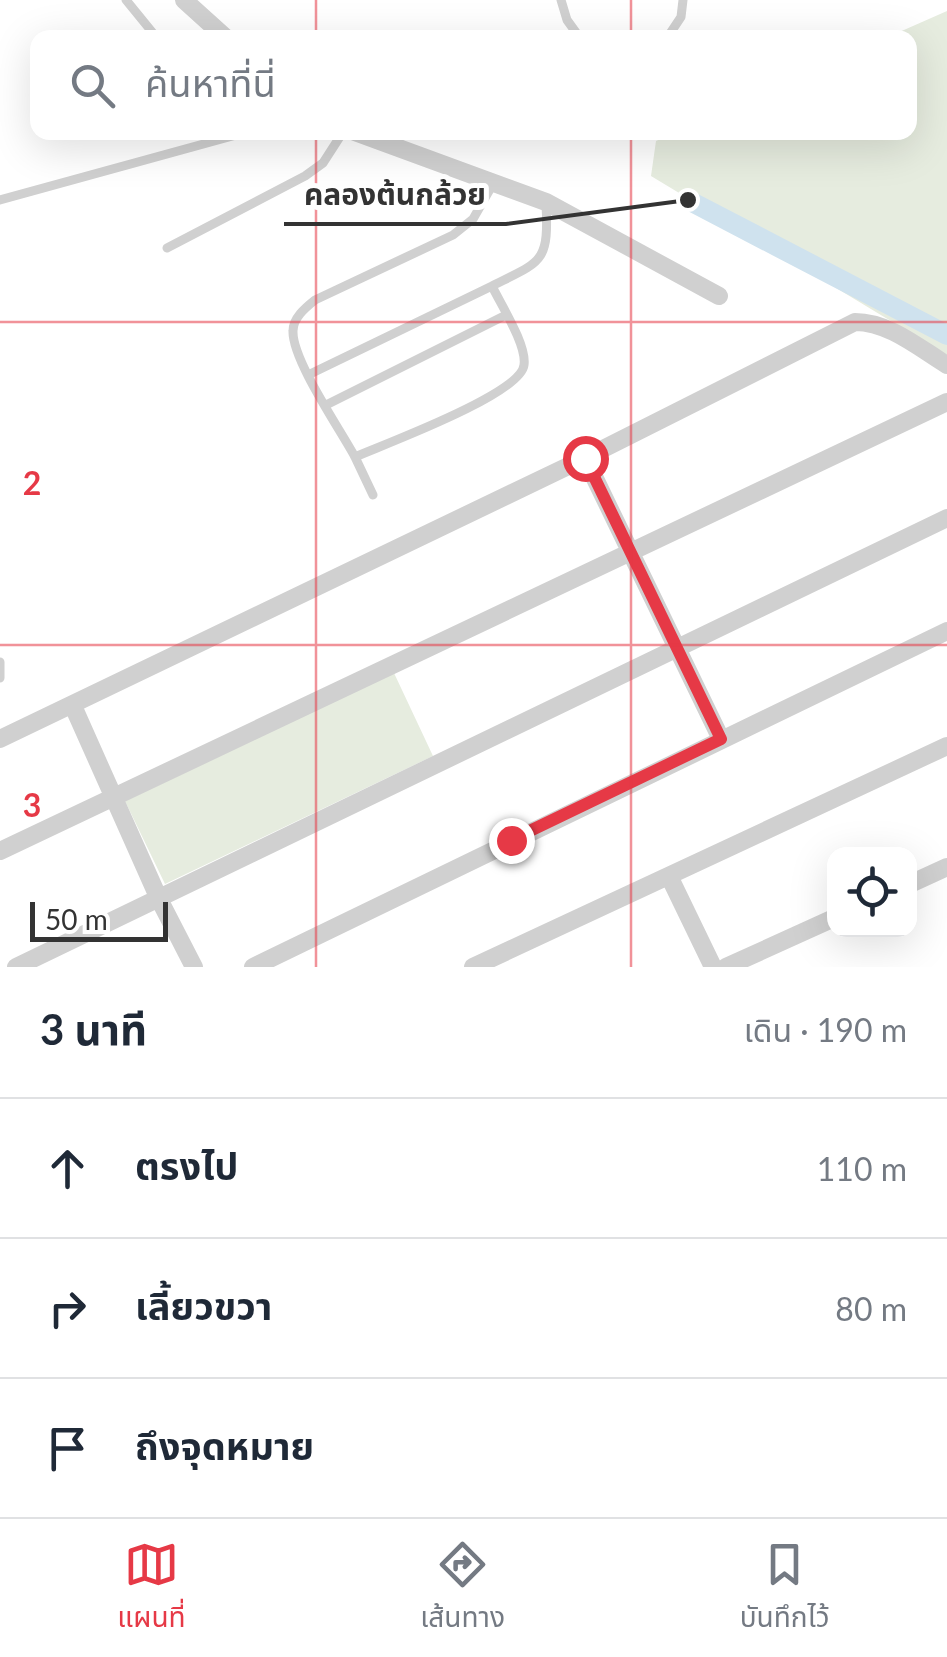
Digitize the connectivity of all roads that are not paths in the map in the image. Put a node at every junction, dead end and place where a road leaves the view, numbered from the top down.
1 (126, 0) edge
2 (184, 0) edge
3 (561, 0) edge
4 (682, 0) edge
5 (150, 30) edge
6 (217, 30) edge
7 (574, 30) edge
8 (672, 30) edge
9 (218, 140) edge
10 (337, 140) edge
11 (377, 140) edge
12 (494, 184) junction
13 (0, 200) edge
14 (546, 202) junction
15 (167, 248) dead end
16 (492, 286) junction
17 (720, 296) dead end
18 (506, 315) junction
19 (947, 365) edge
20 (308, 376) junction
21 (947, 402) edge
22 (326, 405) junction
23 (355, 457) junction
24 (585, 458) junction
25 (373, 495) dead end
26 (947, 518) edge
27 (631, 552) junction
28 (947, 631) edge
29 (676, 649) junction
30 (0, 662) edge
31 (0, 678) edge
32 (72, 706) junction
33 (0, 739) edge
34 (721, 739) junction
35 (947, 746) edge
36 (113, 797) junction
37 (0, 851) edge
38 (947, 866) edge
39 (669, 876) junction
40 (917, 881) edge
41 (159, 899) junction
42 (827, 921) edge
43 (16, 967) edge
44 (194, 967) edge
45 (252, 967) edge
46 (472, 967) edge
47 (713, 967) edge
48 (726, 967) edge

1 - 5 lane
2 - 6 street
3 - 7 lane
4 - 8 lane
9 - 13 lane
10 - 15 lane
11 - 12 street
12 - 14 street
12 - 20 lane
14 - 16 lane
14 - 17 street
16 - 18 lane
16 - 20 lane
18 - 22 lane
18 - 23 lane
19 - 24 street
20 - 22 lane
21 - 27 street
22 - 23 lane
23 - 25 lane
24 - 27 street
24 - 32 street
26 - 29 street
27 - 29 street
27 - 36 street
28 - 34 street
29 - 34 street
29 - 41 street
30 - 31 lane
32 - 33 street
32 - 36 street
34 - 45 street
35 - 39 street
36 - 37 street
36 - 41 street
38 - 40 street
39 - 46 street
39 - 47 street
41 - 43 street
41 - 44 street
42 - 48 street

